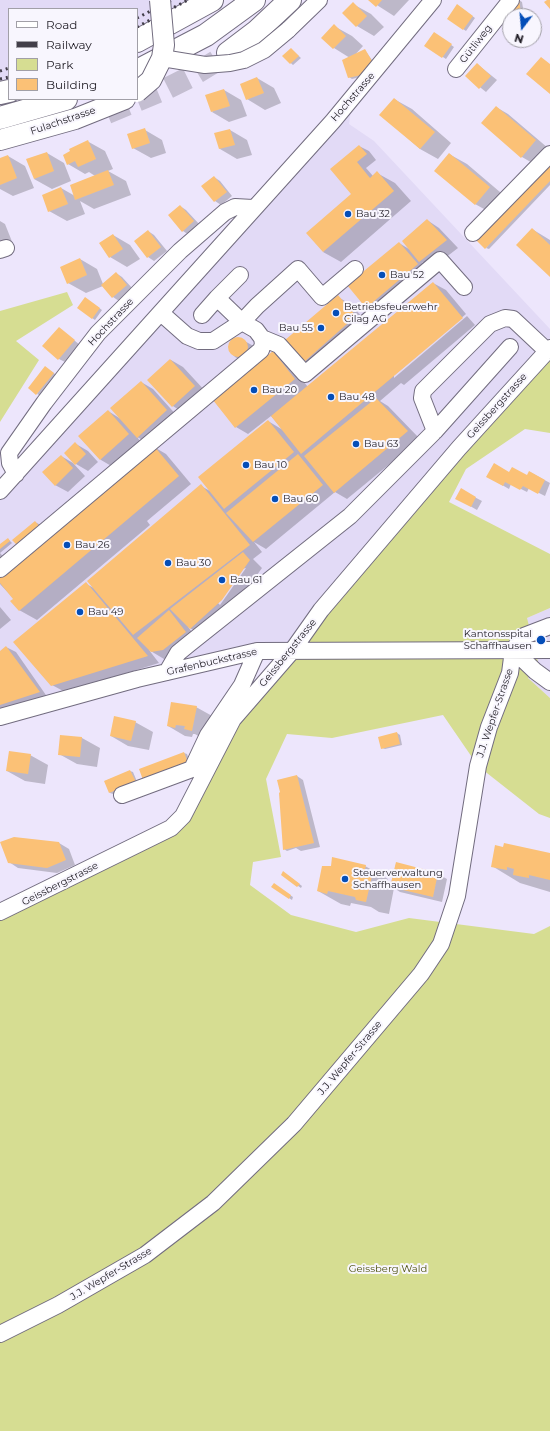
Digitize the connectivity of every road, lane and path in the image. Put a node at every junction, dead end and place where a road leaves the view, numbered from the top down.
1 (160, 0) edge
2 (212, 0) edge
3 (239, 0) edge
4 (254, 0) edge
5 (290, 0) edge
6 (319, 0) edge
7 (433, 0) edge
8 (511, 0) edge
9 (138, 40) edge
10 (228, 53) tunnel mouth
11 (138, 55) edge
12 (162, 58) junction
13 (456, 69) dead end
14 (138, 70) edge
15 (138, 90) edge
16 (18, 100) edge
17 (63, 100) edge
18 (120, 100) tunnel mouth
19 (0, 105) edge
20 (0, 118) edge
21 (0, 140) edge
22 (550, 154) edge
23 (253, 208) junction
24 (473, 233) dead end
25 (355, 269) dead end
26 (240, 275) dead end
27 (464, 287) dead end
28 (217, 298) junction
29 (161, 313) junction
30 (202, 315) dead end
31 (242, 322) junction
32 (262, 338) junction
33 (510, 347) dead end
34 (549, 349) edge
35 (435, 431) junction
36 (16, 474) junction
37 (0, 491) edge
38 (0, 569) edge
39 (550, 626) edge
40 (513, 650) junction
41 (550, 650) edge
42 (257, 651) junction
43 (292, 651) junction
44 (167, 672) junction
45 (550, 682) edge
46 (0, 717) edge
47 (122, 795) dead end
48 (0, 912) edge
49 (0, 1334) edge

1 - 12 main road, bridge
2 - 9 highway
3 - 11 highway
4 - 14 highway
5 - 10 highway
6 - 12 street, bridge
7 - 23 street, Hochstrasse
8 - 13 street, Gütliweg
12 - 15 main road, Fulachstrasse, bridge
16 - 19 highway
17 - 20 highway
18 - 21 main road, Fulachstrasse
22 - 24 street
23 - 29 street, Hochstrasse
23 - 36 street, Hochstrasse
25 - 31 street
26 - 28 street
27 - 32 street
28 - 30 street
28 - 31 street
29 - 31 street
29 - 36 street, Hochstrasse
31 - 32 street
32 - 38 street
33 - 35 street
34 - 35 street
34 - 43 street, Geissbergstrasse
35 - 44 street
36 - 37 street, Hochstrasse
39 - 40 street
40 - 41 street, Grafenbuckstrasse
40 - 43 street, Grafenbuckstrasse
40 - 45 street
40 - 49 street, J.J. Wepfer-Strasse
42 - 43 street, Grafenbuckstrasse
42 - 44 street, Grafenbuckstrasse
42 - 47 street
43 - 48 street, Geissbergstrasse
44 - 46 street, Grafenbuckstrasse

